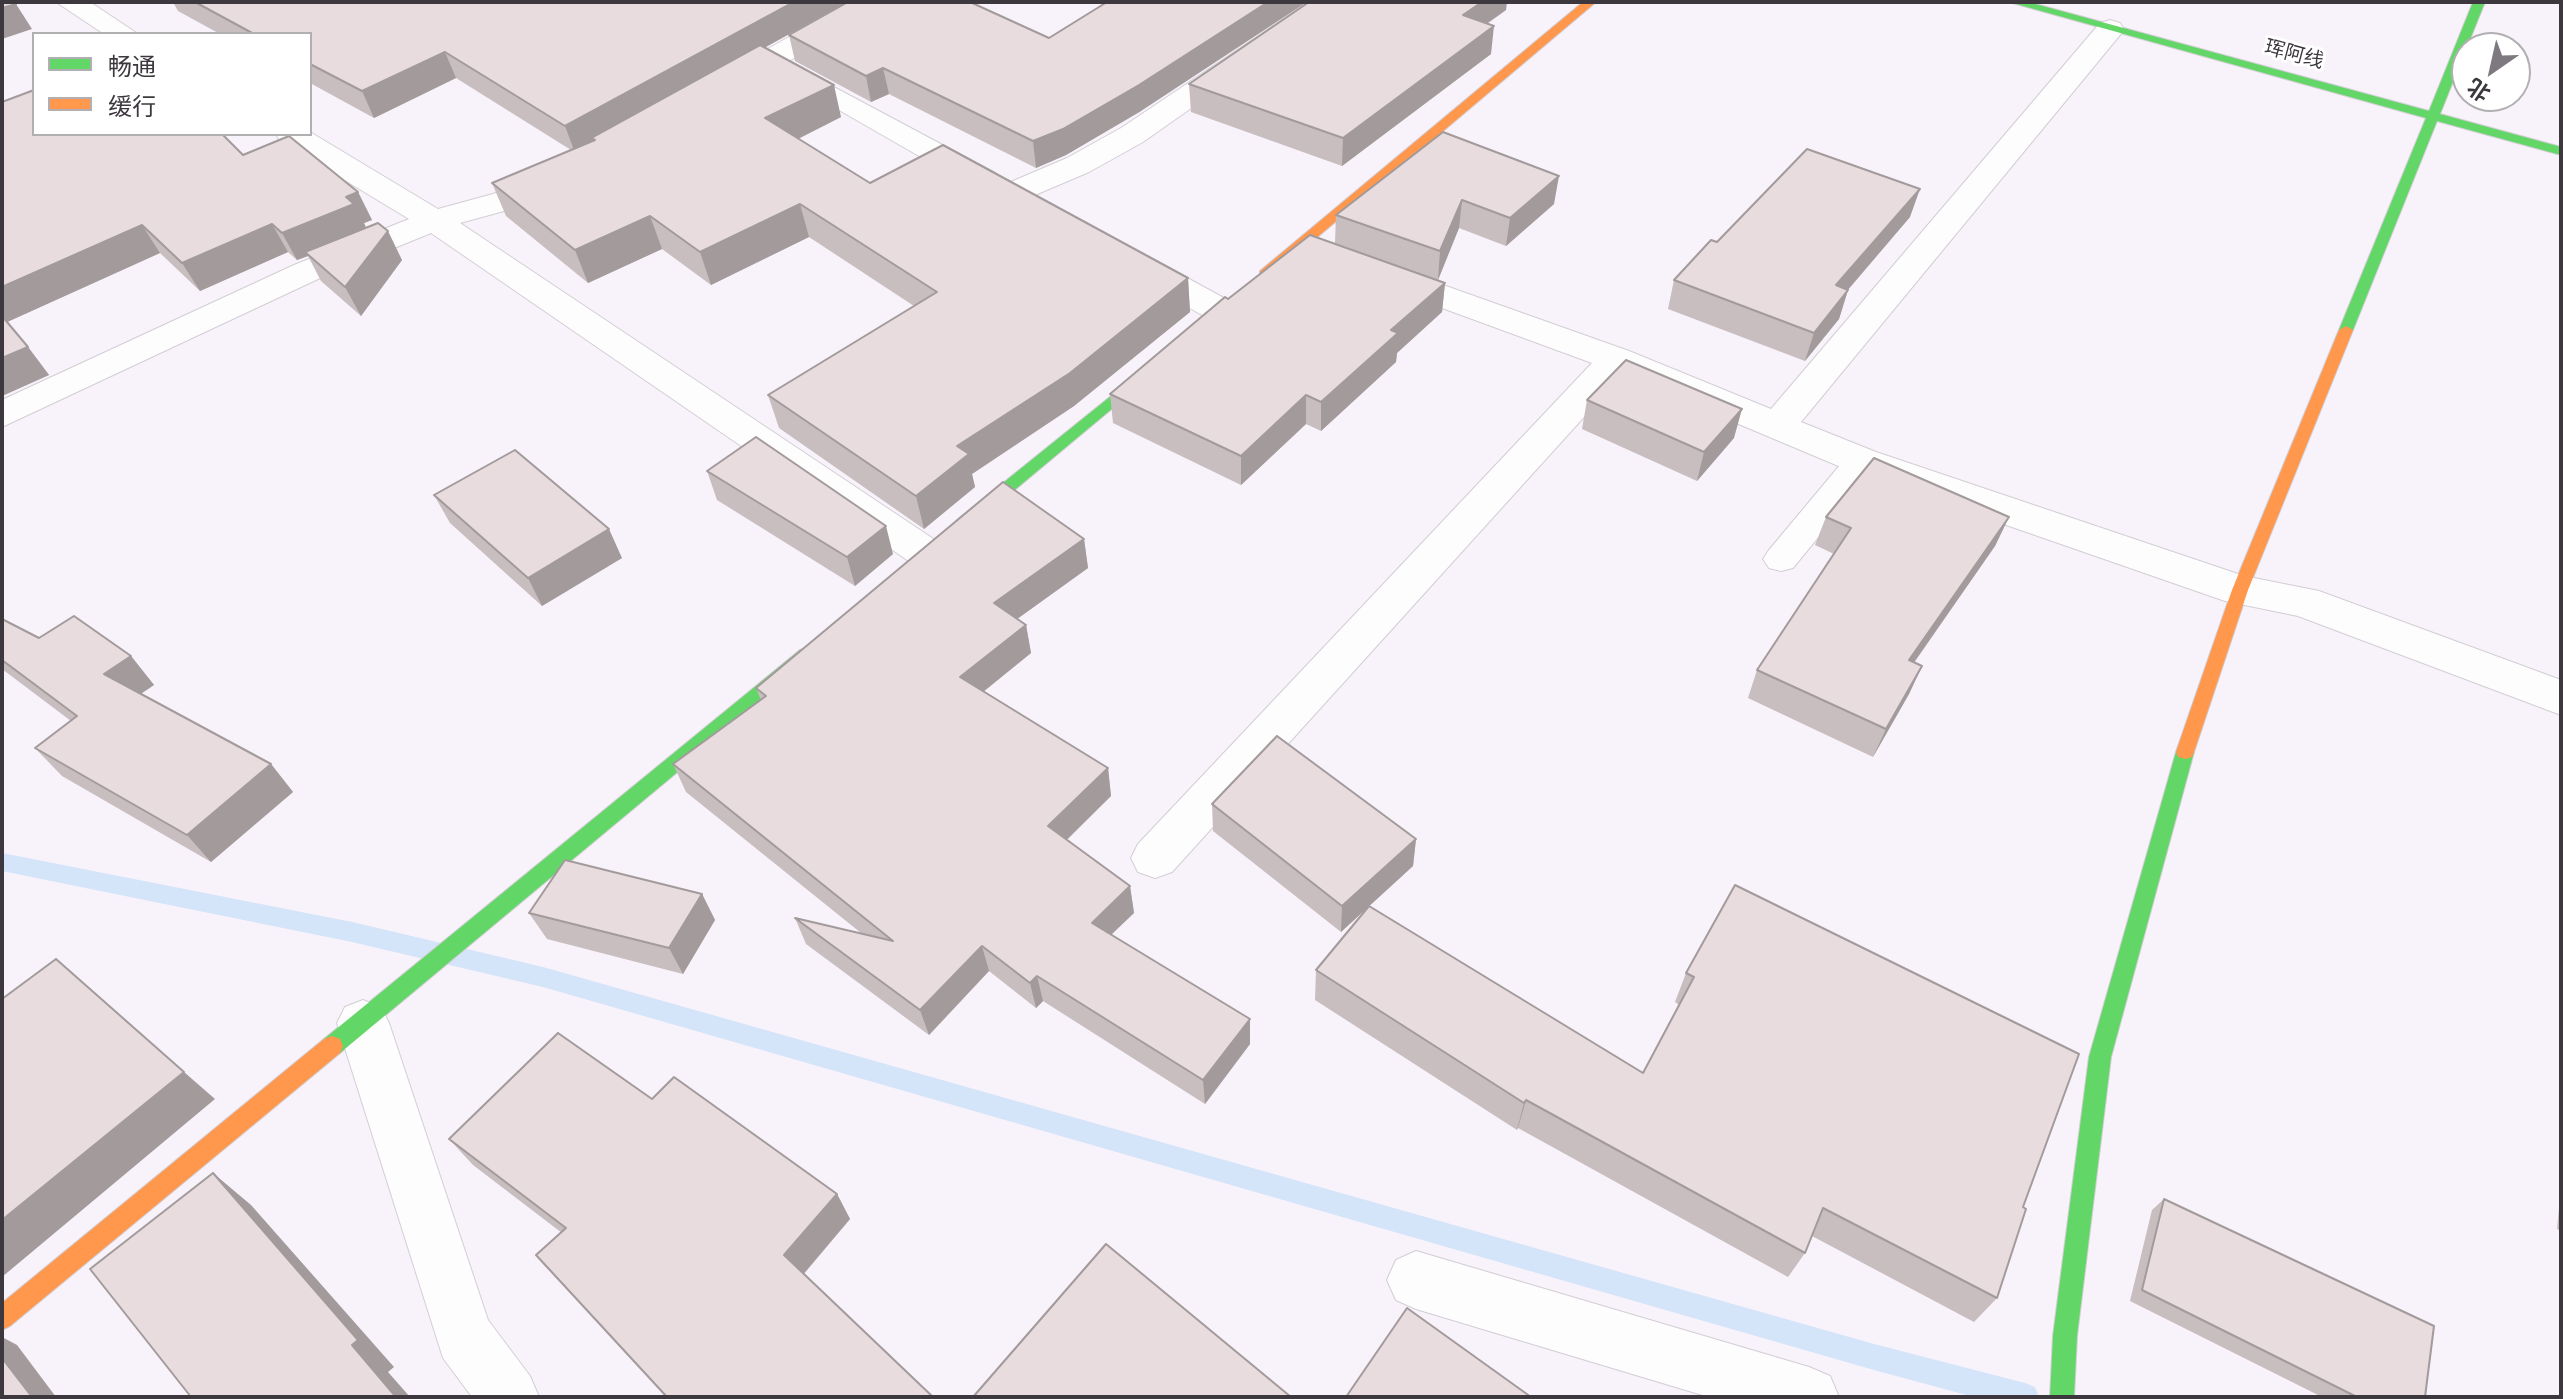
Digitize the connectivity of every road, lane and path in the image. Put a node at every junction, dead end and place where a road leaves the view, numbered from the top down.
1 (70, 2) edge
2 (872, 2) edge
3 (1328, 2) edge
4 (1590, 2) edge
5 (2015, 2) edge
6 (2479, 2) edge
7 (2110, 29) junction
8 (121, 32) edge
9 (768, 61) junction
10 (701, 99) edge
11 (2431, 115) junction
12 (294, 136) edge
13 (2561, 151) edge
14 (579, 168) edge
15 (1010, 194) junction
16 (1050, 216) edge
17 (434, 220) junction
18 (1102, 245) edge
19 (1299, 245) junction
20 (1254, 283) edge
21 (1220, 311) edge
22 (1172, 351) edge
23 (1616, 359) junction
24 (2, 415) edge
25 (1778, 425) junction
26 (1862, 461) junction
27 (933, 549) joint
28 (1781, 559) dead end
29 (2240, 590) junction
30 (817, 646) edge
31 (2561, 698) edge
32 (1155, 858) dead end
33 (363, 1023) junction
34 (1416, 1280) dead end
35 (2, 1318) edge
36 (2061, 1388) edge
37 (509, 1397) edge
38 (1809, 1397) edge

1 - 8 street
2 - 9 street
3 - 15 street
4 - 19 main road
5 - 7 main road, 珲阿线
6 - 11 main road
7 - 11 main road, 珲阿线
7 - 25 street
9 - 10 street
9 - 15 street
11 - 13 main road, 珲阿线
11 - 29 main road
12 - 17 street
14 - 17 street
15 - 16 street
17 - 24 street
17 - 27 street
18 - 21 street
19 - 20 main road
19 - 23 street
22 - 27 main road
23 - 25 street
23 - 32 street
25 - 26 street
26 - 28 lane
26 - 29 street
29 - 31 street
29 - 36 main road
30 - 33 main road
33 - 35 main road
33 - 37 street
34 - 38 street

